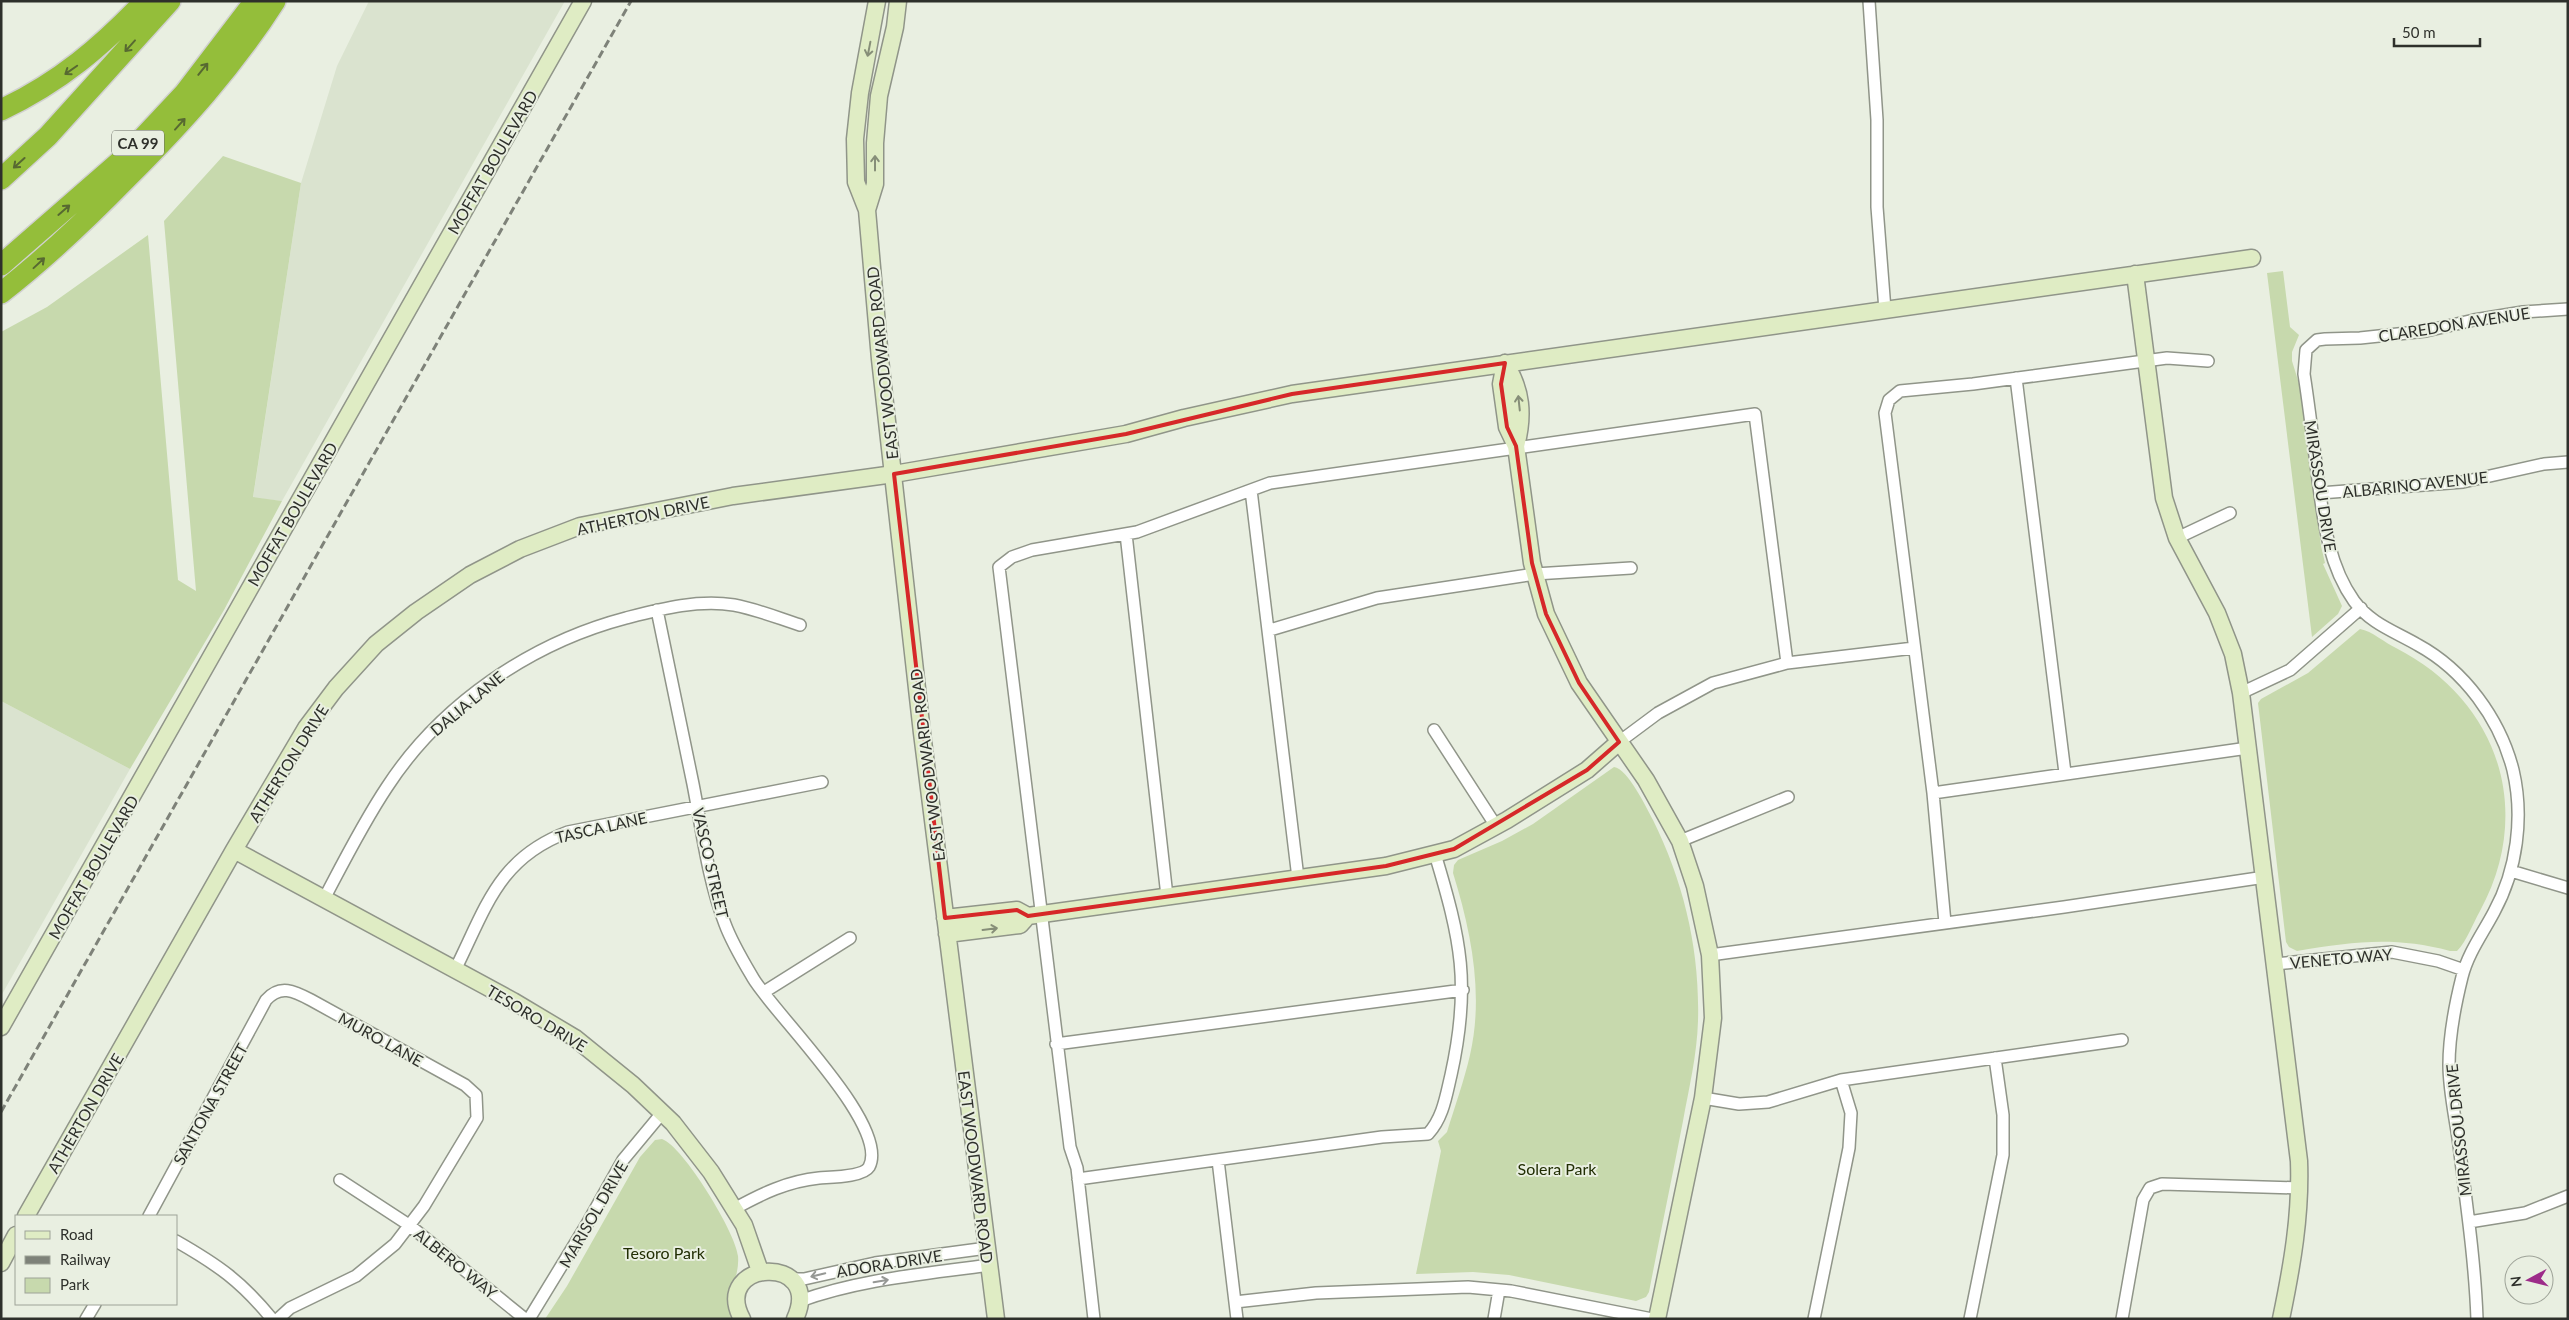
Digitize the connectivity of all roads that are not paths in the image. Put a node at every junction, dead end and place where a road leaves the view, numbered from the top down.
1 (145, 1) edge
2 (170, 1) edge
3 (256, 1) edge
4 (275, 1) edge
5 (583, 1) edge
6 (876, 1) edge
7 (898, 1) edge
8 (1869, 1) edge
9 (1, 110) edge
10 (1, 179) edge
11 (866, 210) junction
12 (2252, 258) dead end
13 (1, 265) edge
14 (2135, 274) junction
15 (1, 293) edge
16 (2568, 309) edge
17 (1885, 310) junction
18 (2312, 345) joint
19 (2146, 361) junction
20 (2208, 361) dead end
21 (1505, 363) junction
22 (2016, 378) junction
23 (1516, 446) junction
24 (2568, 462) edge
25 (894, 474) junction
26 (1251, 490) junction
27 (2320, 493) junction
28 (2230, 513) dead end
29 (1126, 534) junction
30 (2178, 538) junction
31 (1632, 568) dead end
32 (1535, 574) junction
33 (2361, 608) junction
34 (657, 610) junction
35 (800, 624) dead end
36 (1270, 630) junction
37 (1914, 648) junction
38 (1786, 663) junction
39 (2241, 693) junction
40 (1434, 730) dead end
41 (1618, 742) junction
42 (2248, 748) junction
43 (2065, 773) junction
44 (822, 782) dead end
45 (1933, 793) junction
46 (1788, 797) dead end
47 (697, 806) junction
48 (1496, 826) junction
49 (1680, 841) junction
50 (234, 850) junction
51 (1435, 854) junction
52 (2511, 870) junction
53 (2265, 877) junction
54 (1298, 878) junction
55 (2568, 888) edge
56 (1167, 896) junction
57 (324, 899) junction
58 (1034, 915) junction
59 (1945, 923) junction
60 (946, 926) junction
61 (850, 938) dead end
62 (1710, 955) junction
63 (2275, 964) junction
64 (455, 970) junction
65 (2464, 970) junction
66 (1463, 990) junction
67 (764, 992) junction
68 (271, 994) joint
69 (1, 1028) edge
70 (2122, 1040) dead end
71 (1056, 1044) junction
72 (1995, 1058) junction
73 (1841, 1080) junction
74 (1704, 1098) junction
75 (662, 1113) junction
76 (1218, 1160) junction
77 (1078, 1179) junction
78 (340, 1180) dead end
79 (2300, 1188) junction
80 (2568, 1196) edge
81 (734, 1209) junction
82 (27, 1215) edge
83 (150, 1215) edge
84 (2469, 1222) junction
85 (409, 1225) junction
86 (15, 1237) edge
87 (178, 1242) edge
88 (987, 1248) junction
89 (1, 1263) edge
90 (989, 1265) junction
91 (760, 1271) junction
92 (791, 1279) junction
93 (1499, 1290) junction
94 (800, 1301) junction
95 (1235, 1302) junction
96 (95, 1305) edge
97 (86, 1319) edge
98 (272, 1319) edge
99 (278, 1319) edge
100 (525, 1319) edge
101 (529, 1319) edge
102 (742, 1319) edge
103 (795, 1319) edge
104 (996, 1319) edge
105 (1094, 1319) edge
106 (1237, 1319) edge
107 (1494, 1319) edge
108 (1652, 1319) edge
109 (1657, 1319) edge
110 (1814, 1319) edge
111 (1970, 1319) edge
112 (2122, 1319) edge
113 (2281, 1319) edge
114 (2477, 1319) edge

1 -> 9 highway
2 -> 10 highway
13 -> 3 highway, CA 99
15 -> 4 highway
5 - 69 street, MOFFAT BOULEVARD
6 -> 11 street, EAST WOODWARD ROAD
11 -> 7 street, EAST WOODWARD ROAD
8 - 17 street
11 - 25 street, EAST WOODWARD ROAD
12 - 14 street, ATHERTON DRIVE
14 - 17 street, ATHERTON DRIVE
14 - 19 street
16 - 18 street, CLAREDON AVENUE
17 - 21 street, ATHERTON DRIVE
18 - 27 street, MIRASSOU DRIVE
19 - 20 street
19 - 22 street
19 - 30 street
21 - 23 street
21 - 25 street, ATHERTON DRIVE
22 - 37 street
22 - 43 street
23 - 26 street
23 - 32 street
23 - 38 street
24 - 27 street, ALBARINO AVENUE
25 - 50 street, ATHERTON DRIVE
25 - 60 street, EAST WOODWARD ROAD
26 - 29 street
26 - 36 street
27 - 33 street, MIRASSOU DRIVE
28 - 30 street
29 - 56 street
29 - 58 street
30 - 39 street
31 - 32 street
32 - 36 street
32 - 41 street
33 - 39 street
33 - 52 street, MIRASSOU DRIVE
34 - 35 street, DALIA LANE
34 - 47 street, VASCO STREET
34 - 57 street, DALIA LANE
36 - 54 street
37 - 38 street
37 - 45 street
38 - 41 street
39 - 42 street
40 - 48 street
41 - 48 street
41 - 49 street
42 - 43 street
42 - 53 street
43 - 45 street
44 - 47 street, TASCA LANE
45 - 59 street
46 - 49 street
47 - 64 street, TASCA LANE
47 - 67 street, VASCO STREET
48 - 51 street
49 - 62 street
50 - 57 street, TESORO DRIVE
50 - 82 street, ATHERTON DRIVE
51 - 54 street
51 - 66 street
52 - 55 street
52 - 65 street, MIRASSOU DRIVE
53 - 59 street
53 - 63 street
54 - 56 street
56 - 58 street
57 - 64 street, TESORO DRIVE
58 - 60 street
58 - 71 street
59 - 62 street
60 - 88 street, EAST WOODWARD ROAD
61 - 67 street
62 - 74 street
63 - 65 street, VENETO WAY
63 - 79 street
64 - 75 street, TESORO DRIVE
65 - 84 street, MIRASSOU DRIVE
66 - 71 street
66 - 76 street
67 - 81 street, VASCO STREET
68 - 83 street, SANTONA STREET
68 - 85 street, MURO LANE
70 - 72 street
71 - 77 street
72 - 73 street
72 - 111 street
73 - 74 street
73 - 110 street
74 - 109 street
75 - 81 street, TESORO DRIVE
75 - 101 street, MARISOL DRIVE
76 - 77 street
76 - 95 street
77 - 105 street
78 - 85 street, ALBERO WAY
79 - 112 street
79 - 113 street
80 - 84 street
81 - 91 street, TESORO DRIVE
84 - 114 street, MIRASSOU DRIVE
85 - 99 street
85 - 100 street, ALBERO WAY
86 - 89 street
87 - 98 street
88 - 90 street, EAST WOODWARD ROAD
88 -> 92 street, ADORA DRIVE
94 -> 90 street, ADORA DRIVE
90 - 104 street, EAST WOODWARD ROAD
91 - 92 street
91 - 102 street
92 - 94 street
93 - 95 street
93 - 107 street
93 - 108 street
94 - 103 street
95 - 106 street
96 - 97 street

